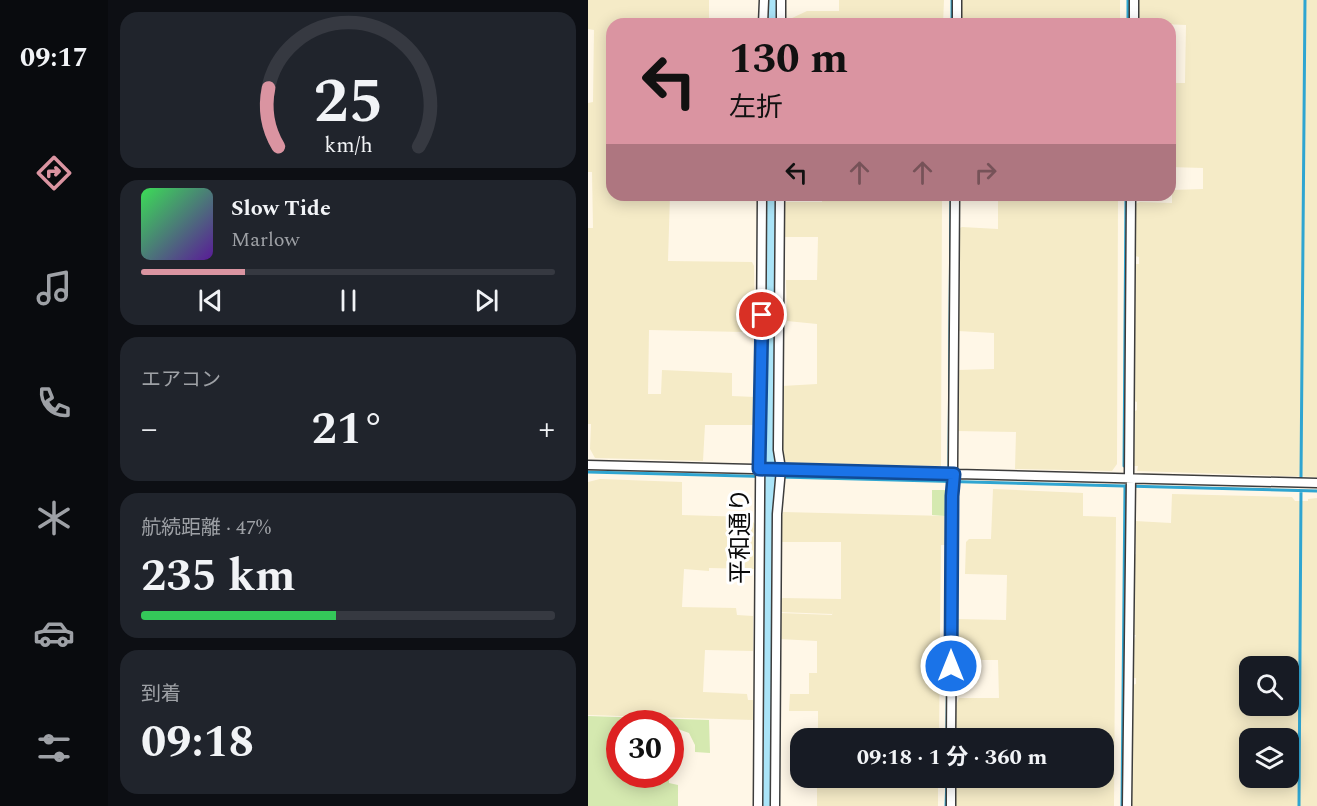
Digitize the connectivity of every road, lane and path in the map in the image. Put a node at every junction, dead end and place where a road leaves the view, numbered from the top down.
1 (764, 0) edge
2 (781, 0) edge
3 (957, 0) edge
4 (1134, 0) edge
5 (763, 18) edge
6 (781, 18) edge
7 (957, 18) edge
8 (1134, 18) edge
9 (762, 201) edge
10 (780, 201) edge
11 (955, 201) edge
12 (1131, 201) edge
13 (588, 465) edge
14 (760, 472) junction
15 (780, 473) junction
16 (953, 479) junction
17 (1130, 482) junction
18 (1317, 483) edge
19 (951, 728) edge
20 (951, 788) edge
21 (758, 806) edge
22 (775, 806) edge
23 (951, 806) edge
24 (1127, 806) edge

1 - 5 street
2 - 6 street
3 - 7 street
4 - 8 street
9 - 14 street, 平和通り
10 - 15 street
11 - 16 street
12 - 17 street
13 - 14 street
14 - 15 street
14 - 21 street, 平和通り
15 - 16 street
15 - 22 street
16 - 17 street
16 - 19 street
17 - 18 street
17 - 24 street
20 - 23 street

